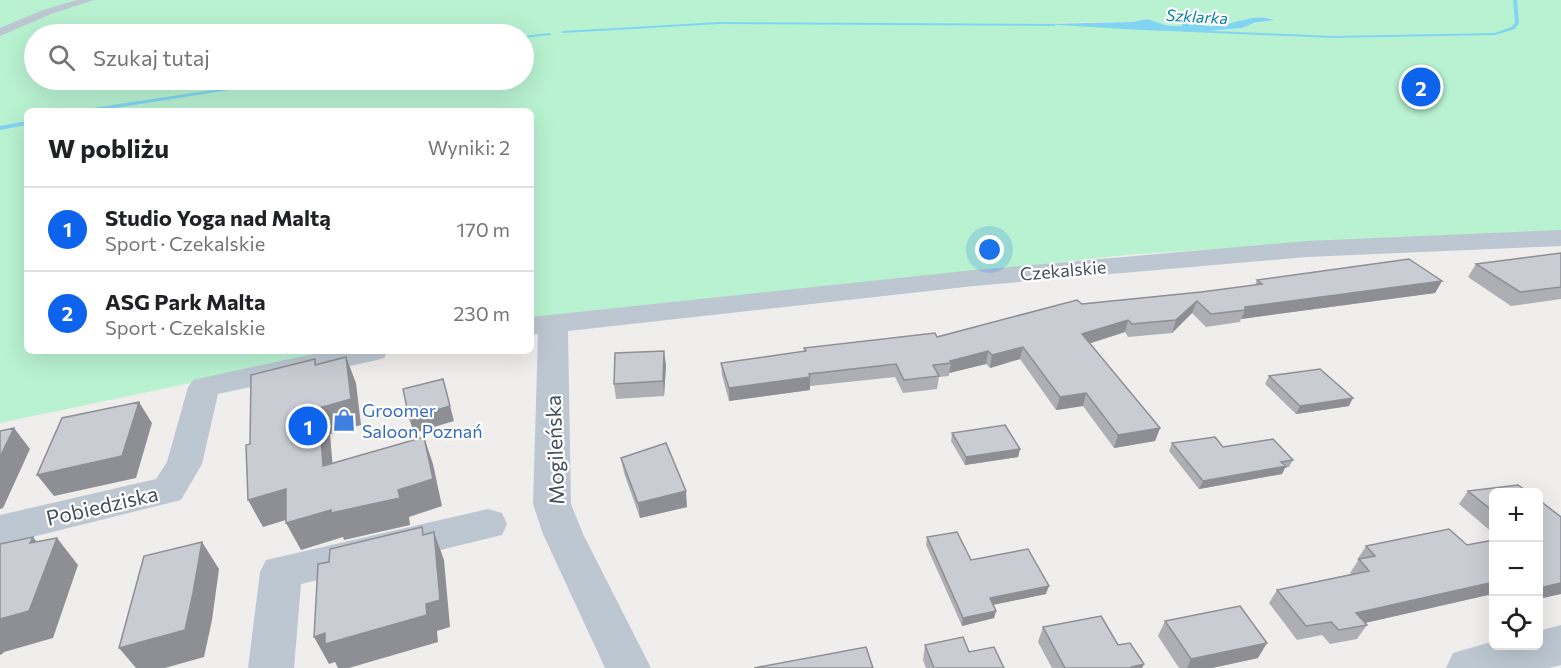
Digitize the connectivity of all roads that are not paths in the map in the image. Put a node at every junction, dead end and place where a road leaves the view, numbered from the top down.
1 (89, 0) edge
2 (0, 32) edge
3 (1561, 238) edge
4 (542, 324) edge
5 (359, 354) edge
6 (488, 524) dead end
7 (0, 530) edge
8 (1561, 645) edge
9 (271, 668) edge
10 (628, 668) edge
11 (1469, 668) edge

1 - 2 street
3 - 4 street, Czekalskie
4 - 10 street, Mogileńska
5 - 7 street, Pobiedziska
6 - 9 street
8 - 11 street

